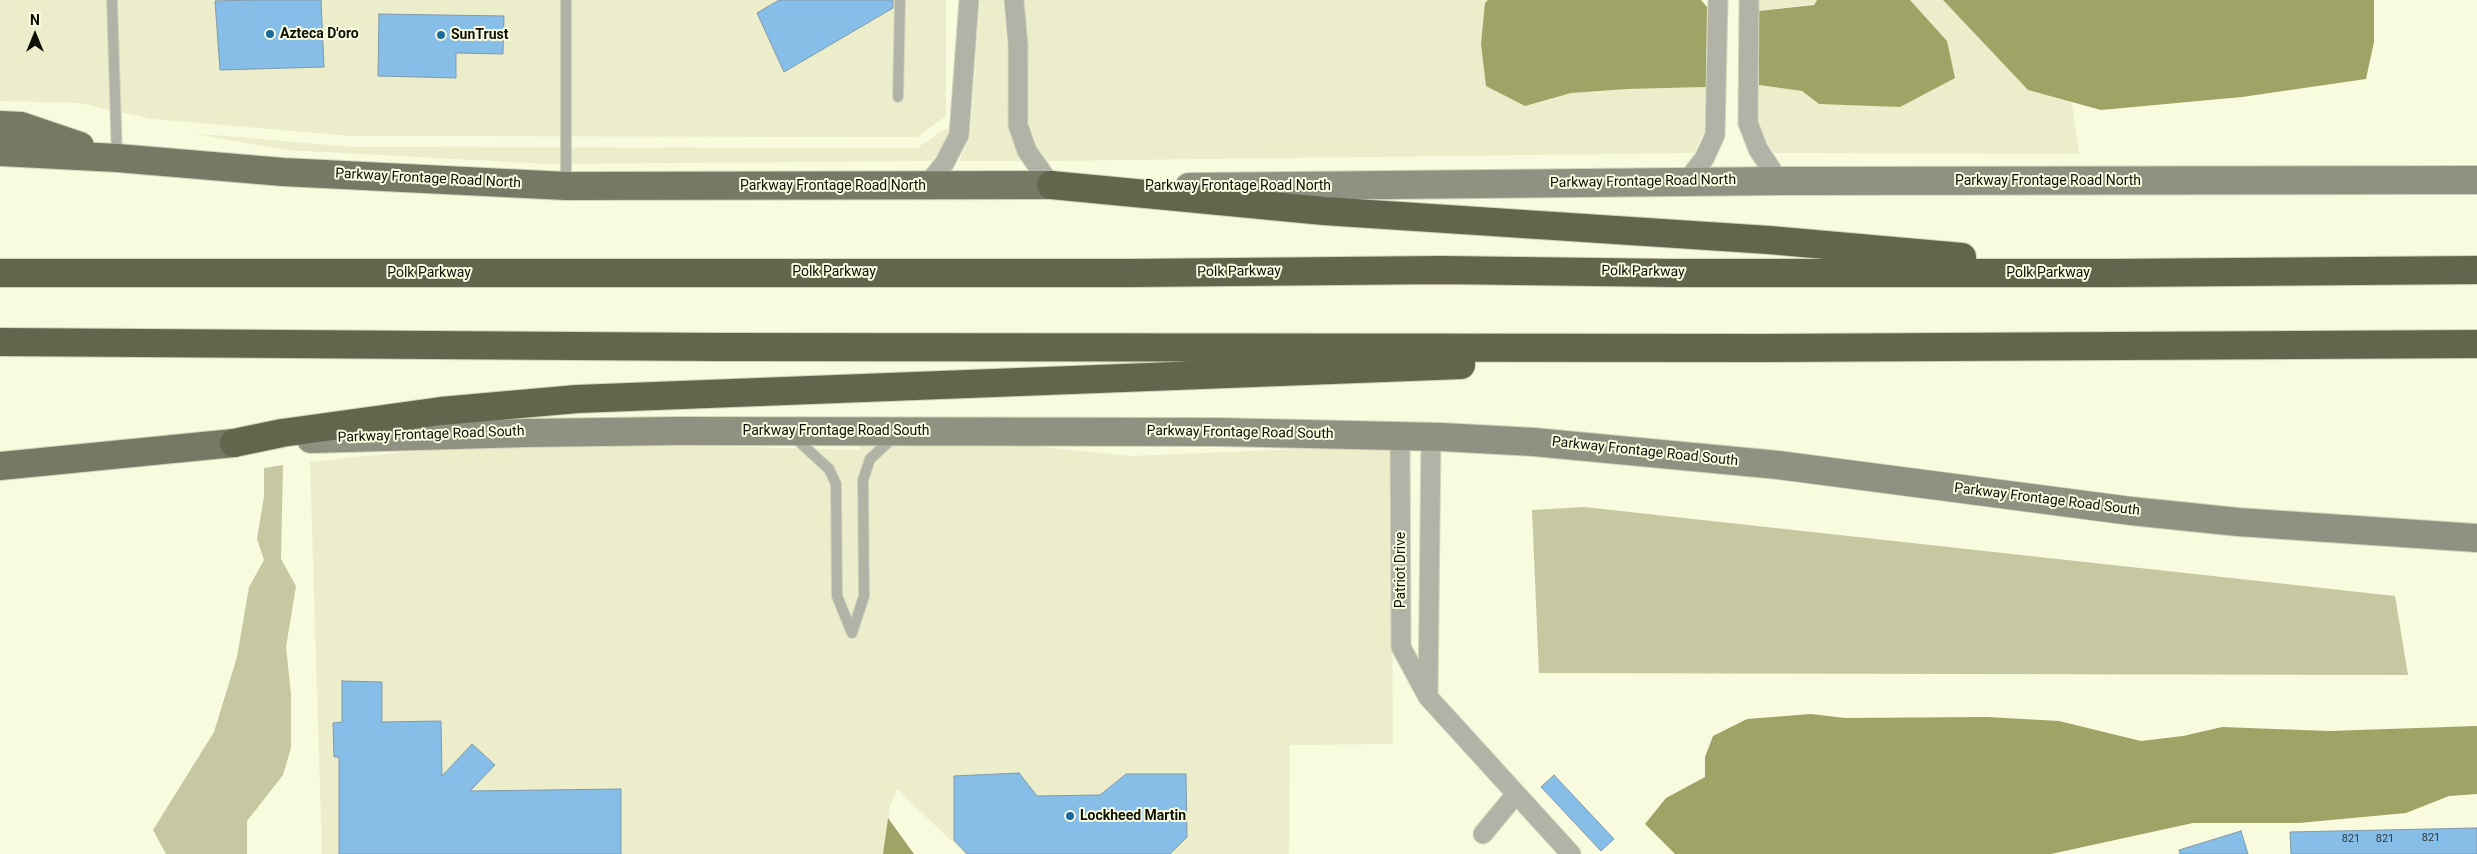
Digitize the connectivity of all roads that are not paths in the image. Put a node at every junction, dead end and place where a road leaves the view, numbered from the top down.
1 (112, 0) edge
2 (566, 0) edge
3 (900, 0) edge
4 (970, 0) edge
5 (1014, 0) edge
6 (1718, 5) edge
7 (1749, 5) edge
8 (898, 97) dead end
9 (0, 125) edge
10 (0, 152) edge
11 (117, 158) junction
12 (2477, 180) edge
13 (1779, 181) junction
14 (1686, 182) junction
15 (566, 186) junction
16 (925, 186) junction
17 (1051, 186) junction
18 (2477, 270) edge
19 (0, 273) edge
20 (2115, 273) junction
21 (0, 342) edge
22 (2477, 344) edge
23 (1765, 348) junction
24 (904, 431) junction
25 (787, 432) junction
26 (1400, 436) junction
27 (1431, 436) junction
28 (234, 443) junction
29 (0, 466) edge
30 (2477, 538) edge
31 (1428, 698) junction
32 (1516, 794) junction
33 (1483, 834) dead end
34 (1571, 854) edge

1 - 11 lane
2 - 15 lane
3 - 8 lane
4 - 16 street
5 - 17 street
6 - 14 street
7 - 13 street
9 - 11 main road
10 - 11 main road, Parkway Frontage Road North
11 - 15 main road, Parkway Frontage Road North
12 - 13 main road, Parkway Frontage Road North
13 - 14 main road, Parkway Frontage Road North
14 - 17 main road, Parkway Frontage Road North
15 - 16 main road, Parkway Frontage Road North
16 - 17 main road, Parkway Frontage Road North
17 - 20 highway
18 - 20 highway, Polk Parkway
19 - 20 highway, Polk Parkway
21 - 23 highway
22 - 23 highway
23 - 28 highway
24 - 25 main road, Parkway Frontage Road South
24 - 25 lane
24 - 26 main road, Parkway Frontage Road South
25 - 28 main road, Parkway Frontage Road South
26 - 27 main road, Parkway Frontage Road South
26 - 31 street, Patriot Drive
27 - 30 main road, Parkway Frontage Road South
27 - 31 street, Patriot Drive
28 - 29 main road, Parkway Frontage Road South
31 - 32 street, Patriot Drive
32 - 33 street
32 - 34 street, Patriot Drive

